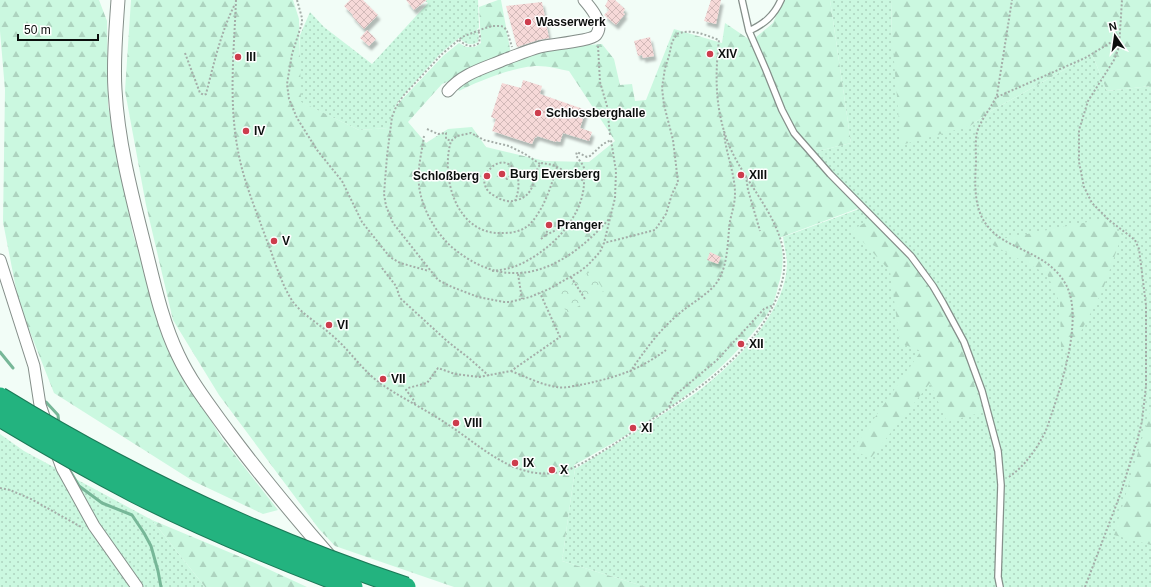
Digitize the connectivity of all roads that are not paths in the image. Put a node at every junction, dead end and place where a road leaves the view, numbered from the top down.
1 (118, 0) edge
2 (584, 0) edge
3 (742, 0) edge
4 (782, 0) edge
5 (749, 31) junction
6 (448, 91) dead end
7 (0, 260) edge
8 (0, 397) edge
9 (0, 417) edge
10 (137, 587) edge
11 (354, 587) edge
12 (406, 587) edge
13 (1000, 587) edge

1 - 11 street
2 - 6 street
3 - 5 lane
4 - 5 lane
5 - 13 lane
7 - 10 street
8 - 12 highway, bridge
9 - 11 highway, bridge

